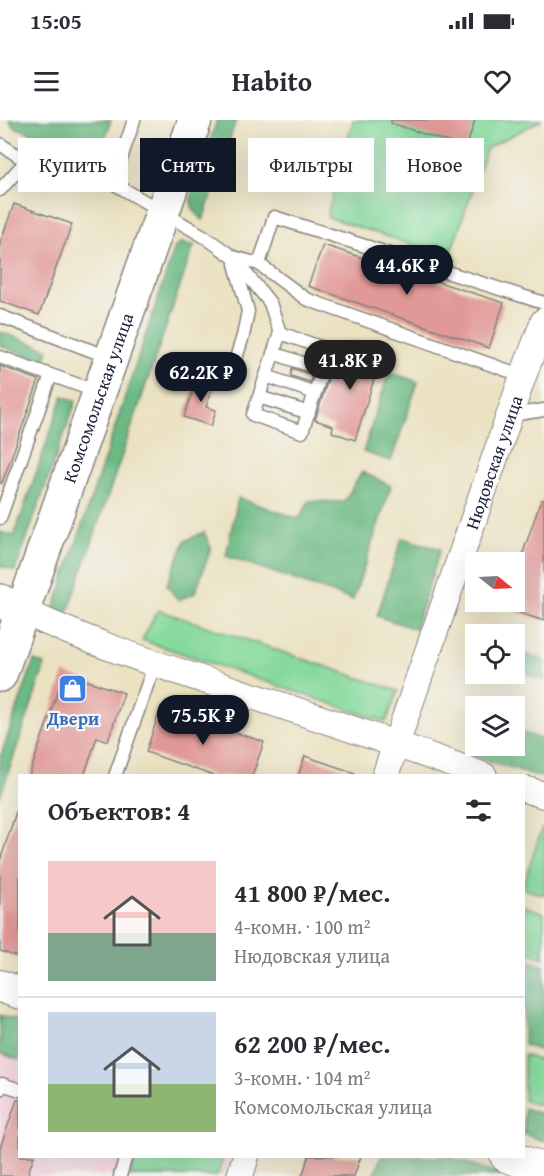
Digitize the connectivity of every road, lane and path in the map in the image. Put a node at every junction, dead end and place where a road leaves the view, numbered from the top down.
1 (134, 120) edge
2 (195, 120) edge
3 (128, 138) edge
4 (0, 144) edge
5 (18, 156) edge
6 (18, 170) edge
7 (0, 190) edge
8 (128, 192) edge
9 (163, 212) junction
10 (233, 257) junction
11 (259, 264) junction
12 (544, 303) edge
13 (0, 316) edge
14 (544, 321) edge
15 (280, 333) junction
16 (273, 352) junction
17 (0, 357) edge
18 (111, 358) junction
19 (322, 370) junction
20 (231, 374) dead end
21 (51, 375) junction
22 (266, 376) junction
23 (523, 376) junction
24 (99, 393) junction
25 (315, 393) junction
26 (259, 397) junction
27 (544, 410) edge
28 (309, 413) junction
29 (511, 415) junction
30 (0, 518) edge
31 (11, 606) edge
32 (154, 663) junction
33 (0, 675) edge
34 (397, 743) junction
35 (118, 774) edge
36 (386, 774) edge
37 (479, 774) edge
38 (525, 789) edge
39 (544, 795) edge
40 (0, 986) edge
41 (18, 992) edge
42 (0, 1089) edge
43 (18, 1089) edge
44 (125, 1158) edge
45 (245, 1158) edge
46 (509, 1161) edge
47 (544, 1169) edge
48 (120, 1176) edge
49 (240, 1176) edge

1 - 3 lane
2 - 9 main road, Комсомольская улица
4 - 5 lane
6 - 7 lane
8 - 9 lane
9 - 10 lane
9 - 18 main road, Комсомольская улица
10 - 11 lane
10 - 15 lane
10 - 20 lane
11 - 12 lane
11 - 23 lane
13 - 18 lane
14 - 23 street, Нюдовская улица
15 - 16 lane
15 - 19 lane
16 - 19 lane
16 - 22 lane
17 - 21 lane
18 - 24 main road, Комсомольская улица
19 - 25 lane
21 - 24 lane
21 - 30 lane
22 - 25 lane
22 - 26 lane
23 - 29 street, Нюдовская улица
24 - 31 main road, Комсомольская улица
25 - 28 lane
26 - 28 lane
26 - 28 lane
27 - 29 lane
29 - 34 street, Нюдовская улица
31 - 32 street
31 - 33 main road, Комсомольская улица
32 - 34 street
32 - 35 lane
34 - 36 street, Нюдовская улица
34 - 37 street
38 - 39 street
40 - 41 street
42 - 43 lane
44 - 48 lane
45 - 49 street
46 - 47 street

